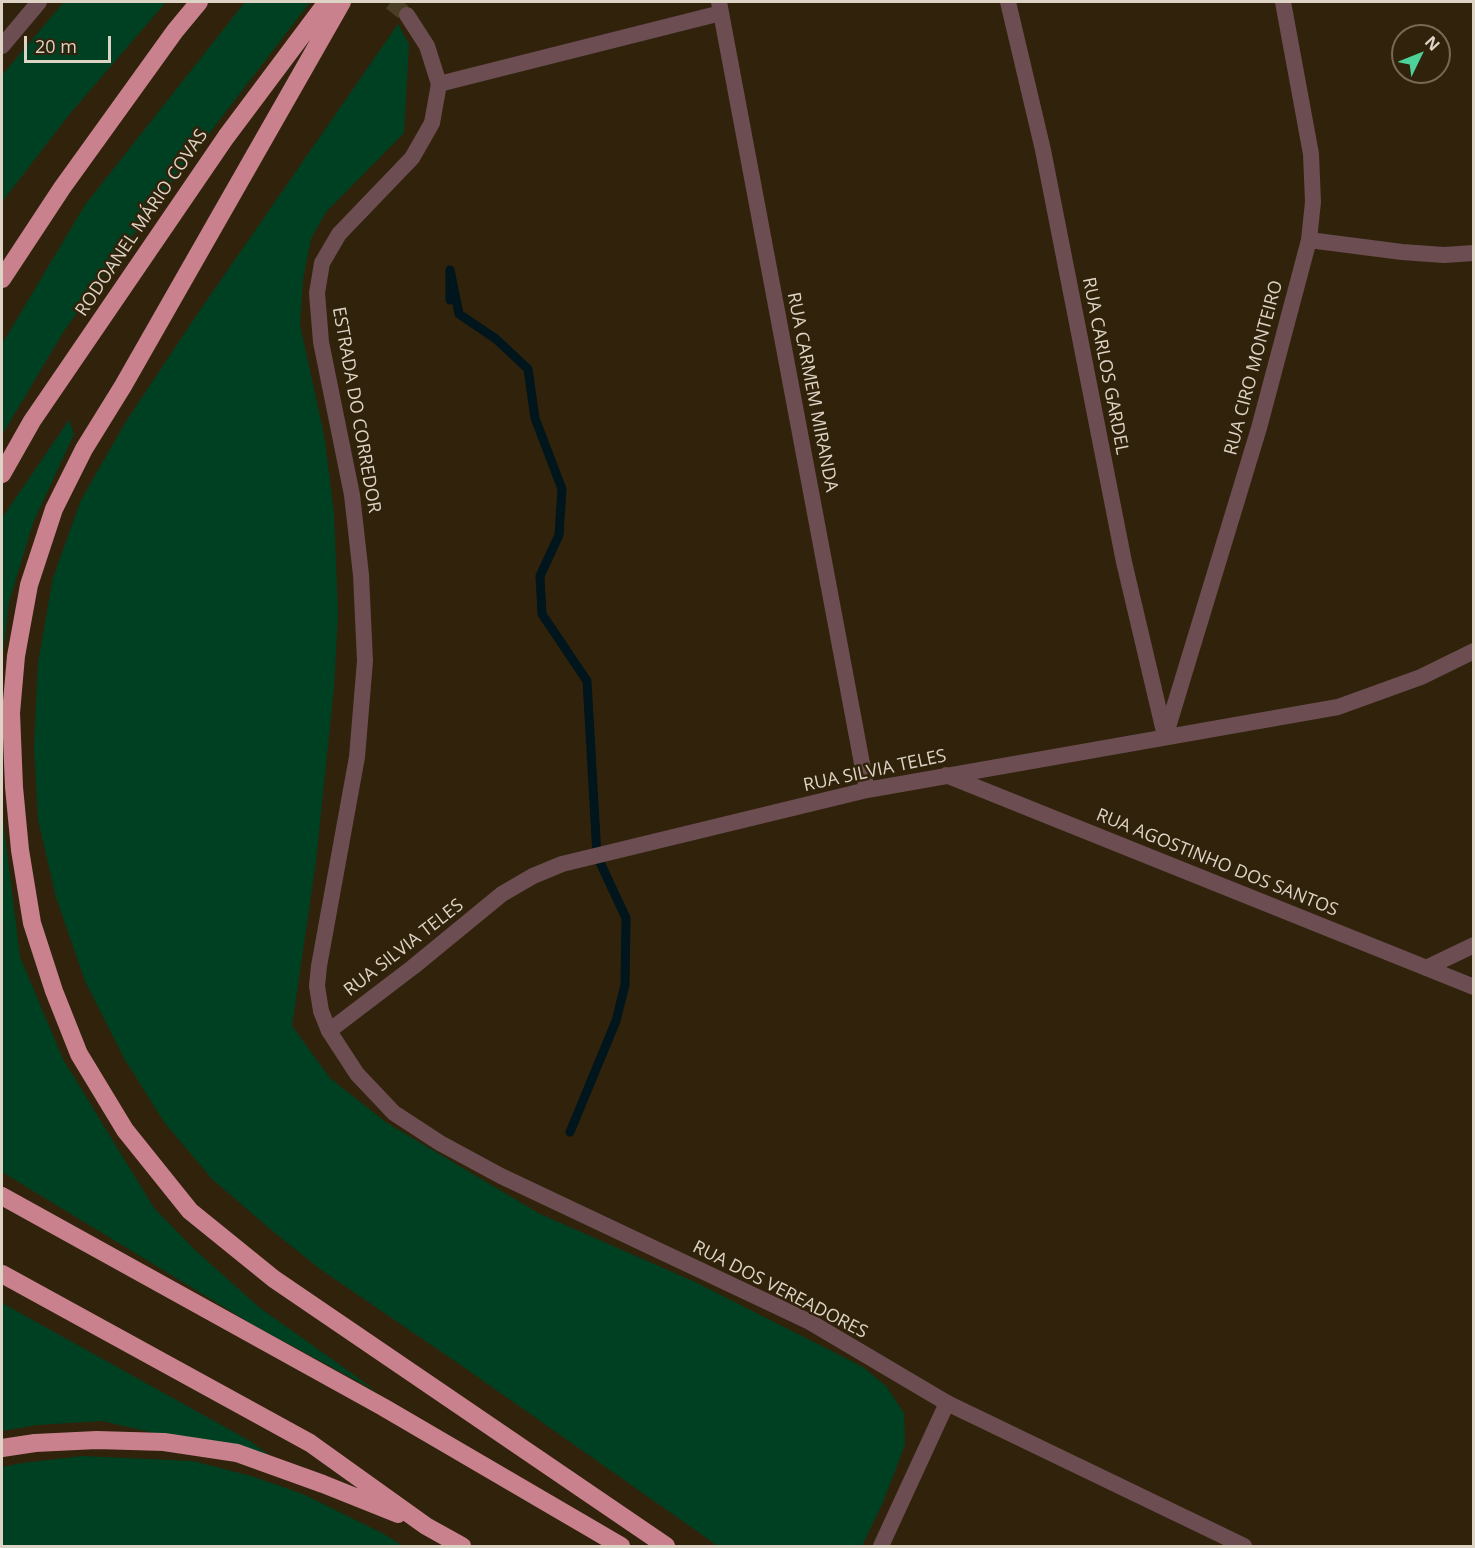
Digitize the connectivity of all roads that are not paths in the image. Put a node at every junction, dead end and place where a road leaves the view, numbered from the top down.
1 (39, 2) edge
2 (200, 2) edge
3 (327, 2) edge
4 (342, 2) edge
5 (1008, 2) edge
6 (1283, 2) edge
7 (720, 7) edge
8 (407, 15) tunnel mouth
9 (2, 46) edge
10 (439, 84) junction
11 (1309, 240) junction
12 (1473, 253) edge
13 (2, 279) edge
14 (2, 474) edge
15 (1473, 651) edge
16 (1166, 737) junction
17 (946, 775) junction
18 (867, 790) junction
19 (1473, 945) edge
20 (1426, 968) junction
21 (1473, 987) edge
22 (329, 1031) junction
23 (2, 1196) edge
24 (2, 1274) edge
25 (947, 1403) junction
26 (2, 1448) edge
27 (426, 1526) junction
28 (462, 1546) edge
29 (621, 1546) edge
30 (666, 1546) edge
31 (880, 1546) edge
32 (1244, 1546) edge

1 - 9 street
2 - 13 highway
3 - 14 highway, RODOANEL MÁRIO COVAS
4 - 30 highway
5 - 16 street, RUA CARLOS GARDEL
6 - 11 street, RUA CIRO MONTEIRO
7 - 10 street
7 - 18 street, RUA CARMEM MIRANDA
8 - 10 street
10 - 22 street, ESTRADA DO CORREDOR
11 - 12 street
11 - 16 street, RUA CIRO MONTEIRO
15 - 16 street, RUA SILVIA TELES
16 - 17 street, RUA SILVIA TELES
17 - 18 street, RUA SILVIA TELES
17 - 20 street, RUA AGOSTINHO DOS SANTOS
18 - 22 street, RUA SILVIA TELES
19 - 20 street
20 - 21 street, RUA AGOSTINHO DOS SANTOS
22 - 25 street, RUA DOS VEREADORES
23 - 29 highway
24 - 27 highway
25 - 31 street
25 - 32 street, RUA DOS VEREADORES
26 - 27 highway
27 - 28 highway

